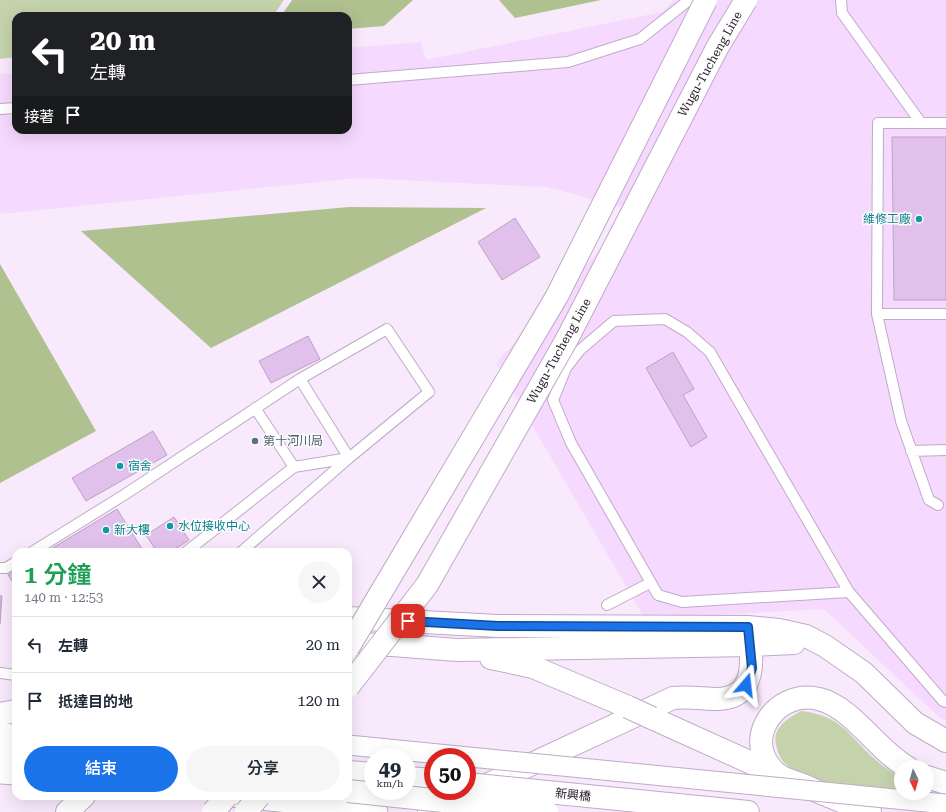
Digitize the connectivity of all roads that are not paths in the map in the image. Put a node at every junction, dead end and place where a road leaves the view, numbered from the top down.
1 (689, 0) edge
2 (706, 0) edge
3 (746, 0) edge
4 (841, 0) edge
5 (352, 80) edge
6 (12, 108) edge
7 (0, 109) edge
8 (921, 123) junction
9 (946, 123) edge
10 (877, 314) junction
11 (946, 314) edge
12 (300, 379) junction
13 (255, 408) junction
14 (946, 450) edge
15 (911, 451) junction
16 (349, 458) junction
17 (294, 467) junction
18 (938, 505) dead end
19 (38, 548) edge
20 (191, 548) edge
21 (246, 548) edge
22 (12, 564) edge
23 (0, 568) edge
24 (650, 583) junction
25 (849, 592) junction
26 (607, 605) dead end
27 (352, 618) edge
28 (749, 636) junction
29 (352, 641) edge
30 (352, 644) edge
31 (457, 650) junction
32 (0, 673) edge
33 (12, 674) edge
34 (352, 682) edge
35 (946, 702) edge
36 (12, 712) edge
37 (0, 714) edge
38 (12, 732) edge
39 (0, 733) edge
40 (12, 735) edge
41 (946, 741) edge
42 (352, 745) edge
43 (0, 756) edge
44 (12, 757) edge
45 (895, 760) edge
46 (352, 772) edge
47 (364, 773) edge
48 (0, 774) edge
49 (12, 775) edge
50 (781, 776) junction
51 (934, 780) edge
52 (946, 784) edge
53 (476, 785) edge
54 (352, 791) edge
55 (80, 800) edge
56 (224, 800) edge
57 (256, 800) edge
58 (260, 800) edge
59 (946, 804) edge
60 (68, 812) edge
61 (214, 812) edge
62 (246, 812) edge
63 (378, 812) edge
64 (429, 812) edge
65 (548, 812) edge
66 (748, 812) edge
67 (870, 812) edge

1 - 5 lane
2 - 29 main road, bridge
3 - 34 main road, Wugu-Tucheng Line, bridge
4 - 8 lane
6 - 7 lane
8 - 9 lane
8 - 10 lane
10 - 11 lane
10 - 15 lane
12 - 13 lane
12 - 16 lane
12 - 16 lane
13 - 17 lane
13 - 19 lane
14 - 15 lane
15 - 18 lane
16 - 17 lane
16 - 21 lane
17 - 20 lane
22 - 23 lane
24 - 25 lane
24 - 25 lane
24 - 26 lane
25 - 35 lane
27 - 28 main road
28 - 31 main road
28 - 41 main road
28 - 64 main road
30 - 31 main road
31 - 50 main road, bridge
32 - 33 lane
36 - 37 main road
38 - 39 street
39 - 40 main road
42 - 59 street, bridge
43 - 44 main road
45 - 50 main road
46 - 47 main road
48 - 49 street
50 - 67 main road
51 - 52 main road
53 - 66 main road, 新興橋, bridge
54 - 65 main road, 新興橋, bridge
55 - 60 main road
56 - 61 main road, bridge
57 - 62 main road, bridge
58 - 63 street, bridge

